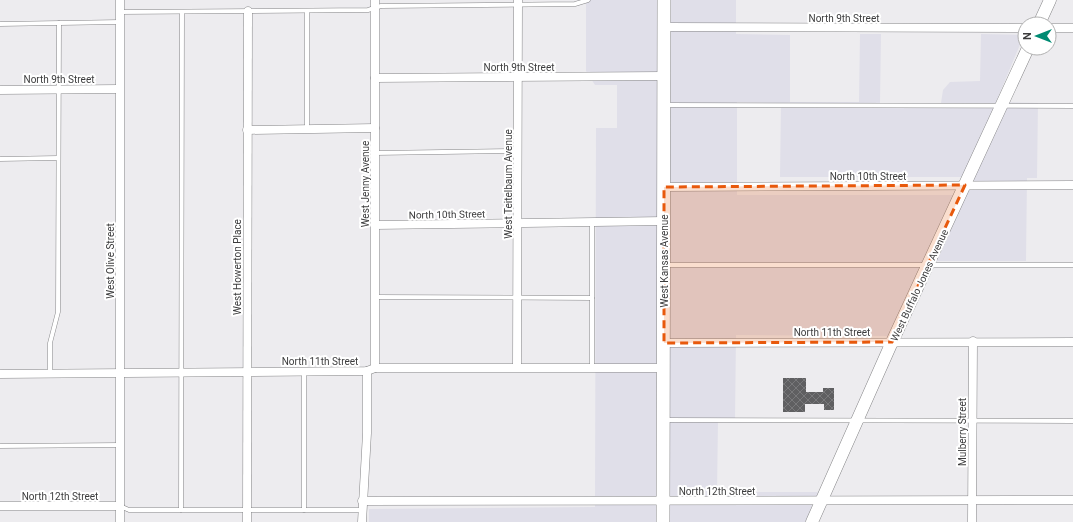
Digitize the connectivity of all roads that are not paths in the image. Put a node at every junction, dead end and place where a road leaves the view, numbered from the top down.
1 (120, 0) edge
2 (588, 0) edge
3 (664, 0) edge
4 (1050, 0) edge
5 (518, 2) edge
6 (375, 4) edge
7 (248, 11) junction
8 (307, 11) junction
9 (120, 12) junction
10 (182, 12) junction
11 (1043, 16) edge
12 (120, 22) junction
13 (59, 23) junction
14 (0, 24) edge
15 (664, 27) junction
16 (1017, 28) edge
17 (1057, 28) edge
18 (1073, 28) edge
19 (1024, 56) edge
20 (663, 76) junction
21 (518, 77) junction
22 (375, 78) junction
23 (59, 89) junction
24 (119, 89) junction
25 (0, 90) edge
26 (663, 105) junction
27 (1001, 106) junction
28 (1073, 106) edge
29 (375, 128) junction
30 (247, 130) junction
31 (307, 130) junction
32 (518, 151) junction
33 (375, 153) junction
34 (58, 158) junction
35 (0, 159) edge
36 (965, 185) junction
37 (1073, 185) edge
38 (664, 186) junction
39 (664, 221) junction
40 (592, 222) junction
41 (518, 223) junction
42 (375, 225) junction
43 (664, 265) junction
44 (929, 265) junction
45 (1073, 265) edge
46 (375, 297) junction
47 (517, 297) junction
48 (592, 298) junction
49 (892, 342) junction
50 (973, 342) junction
51 (1073, 342) edge
52 (664, 343) junction
53 (517, 367) junction
54 (592, 367) junction
55 (663, 368) junction
56 (371, 370) junction
57 (248, 372) junction
58 (304, 372) junction
59 (181, 373) junction
60 (0, 374) edge
61 (50, 374) junction
62 (120, 374) junction
63 (664, 420) junction
64 (858, 420) junction
65 (972, 421) junction
66 (1073, 421) edge
67 (120, 445) junction
68 (0, 446) edge
69 (972, 500) junction
70 (1073, 500) edge
71 (663, 501) junction
72 (821, 501) junction
73 (362, 505) junction
74 (0, 506) edge
75 (120, 506) junction
76 (181, 510) junction
77 (247, 510) junction
78 (304, 510) junction
79 (120, 522) edge
80 (247, 522) edge
81 (362, 522) edge
82 (663, 522) edge
83 (812, 522) edge
84 (972, 522) edge

1 - 9 street, West Olive Street
2 - 5 lane
3 - 15 main road, West Kansas Avenue
4 - 11 main road
5 - 6 lane
5 - 21 street, West Teitelbaum Avenue
6 - 8 lane
6 - 22 street, West Jenny Avenue
7 - 8 lane
7 - 10 lane
7 - 30 street, West Howerton Place
8 - 31 lane
9 - 10 lane
9 - 12 street, West Olive Street
10 - 59 lane
12 - 13 lane
12 - 24 street, West Olive Street
13 - 14 lane
13 - 23 lane
15 - 16 street, North 9th Street
15 - 20 main road, West Kansas Avenue
17 - 18 street
19 - 27 main road, West Buffalo Jones Avenue
20 - 21 street, North 9th Street
20 - 26 main road, West Kansas Avenue
21 - 22 street, North 9th Street
21 - 32 street, West Teitelbaum Avenue
22 - 29 street, West Jenny Avenue
23 - 24 street, North 9th Street
23 - 25 street, North 9th Street
23 - 34 lane
24 - 62 street, West Olive Street
26 - 27 lane
26 - 38 main road, West Kansas Avenue
27 - 28 lane
27 - 36 main road, West Buffalo Jones Avenue
29 - 31 street
29 - 33 street, West Jenny Avenue
30 - 31 street
30 - 57 street, West Howerton Place
32 - 33 lane
32 - 41 street, West Teitelbaum Avenue
33 - 42 street, West Jenny Avenue
34 - 35 lane
34 - 61 lane
36 - 37 street, North 10th Street
36 - 38 street, North 10th Street
36 - 44 main road, West Buffalo Jones Avenue
38 - 39 main road, West Kansas Avenue
39 - 40 street, North 10th Street
39 - 43 main road, West Kansas Avenue
40 - 41 street, North 10th Street
40 - 48 lane
41 - 42 street, North 10th Street
41 - 47 street, West Teitelbaum Avenue
42 - 46 street, West Jenny Avenue
43 - 44 lane
43 - 52 main road, West Kansas Avenue
44 - 45 lane
44 - 49 main road, West Buffalo Jones Avenue
46 - 47 lane
46 - 56 street, West Jenny Avenue
47 - 48 lane
47 - 53 street, West Teitelbaum Avenue
48 - 54 lane
49 - 50 street, North 11th Street
49 - 52 street, North 11th Street
49 - 64 main road, West Buffalo Jones Avenue
50 - 51 street, North 11th Street
50 - 65 street, Mulberry Street
52 - 55 main road, West Kansas Avenue
53 - 54 street, North 11th Street
53 - 56 street, North 11th Street
54 - 55 street, North 11th Street
55 - 63 main road, West Kansas Avenue
56 - 58 street, North 11th Street
56 - 73 street, West Jenny Avenue
57 - 58 street, North 11th Street
57 - 59 street, North 11th Street
57 - 77 street, West Howerton Place
58 - 78 lane
59 - 62 street, North 11th Street
59 - 76 lane
60 - 61 street, North 11th Street
61 - 62 street, North 11th Street
62 - 67 street, West Olive Street
63 - 64 lane
63 - 71 main road, West Kansas Avenue
64 - 65 lane
64 - 72 main road, West Buffalo Jones Avenue
65 - 66 lane
65 - 69 street, Mulberry Street
67 - 68 lane
67 - 75 street, West Olive Street
69 - 70 street, North 12th Street
69 - 72 street, North 12th Street
69 - 84 street, Mulberry Street
71 - 72 street, North 12th Street
71 - 73 street, North 12th Street
71 - 82 main road, West Kansas Avenue
72 - 83 main road, West Buffalo Jones Avenue
73 - 78 lane
73 - 81 street, West Jenny Avenue
74 - 75 street, North 12th Street
75 - 76 lane
75 - 79 street, West Olive Street
76 - 77 lane
77 - 78 lane
77 - 80 street, West Howerton Place

